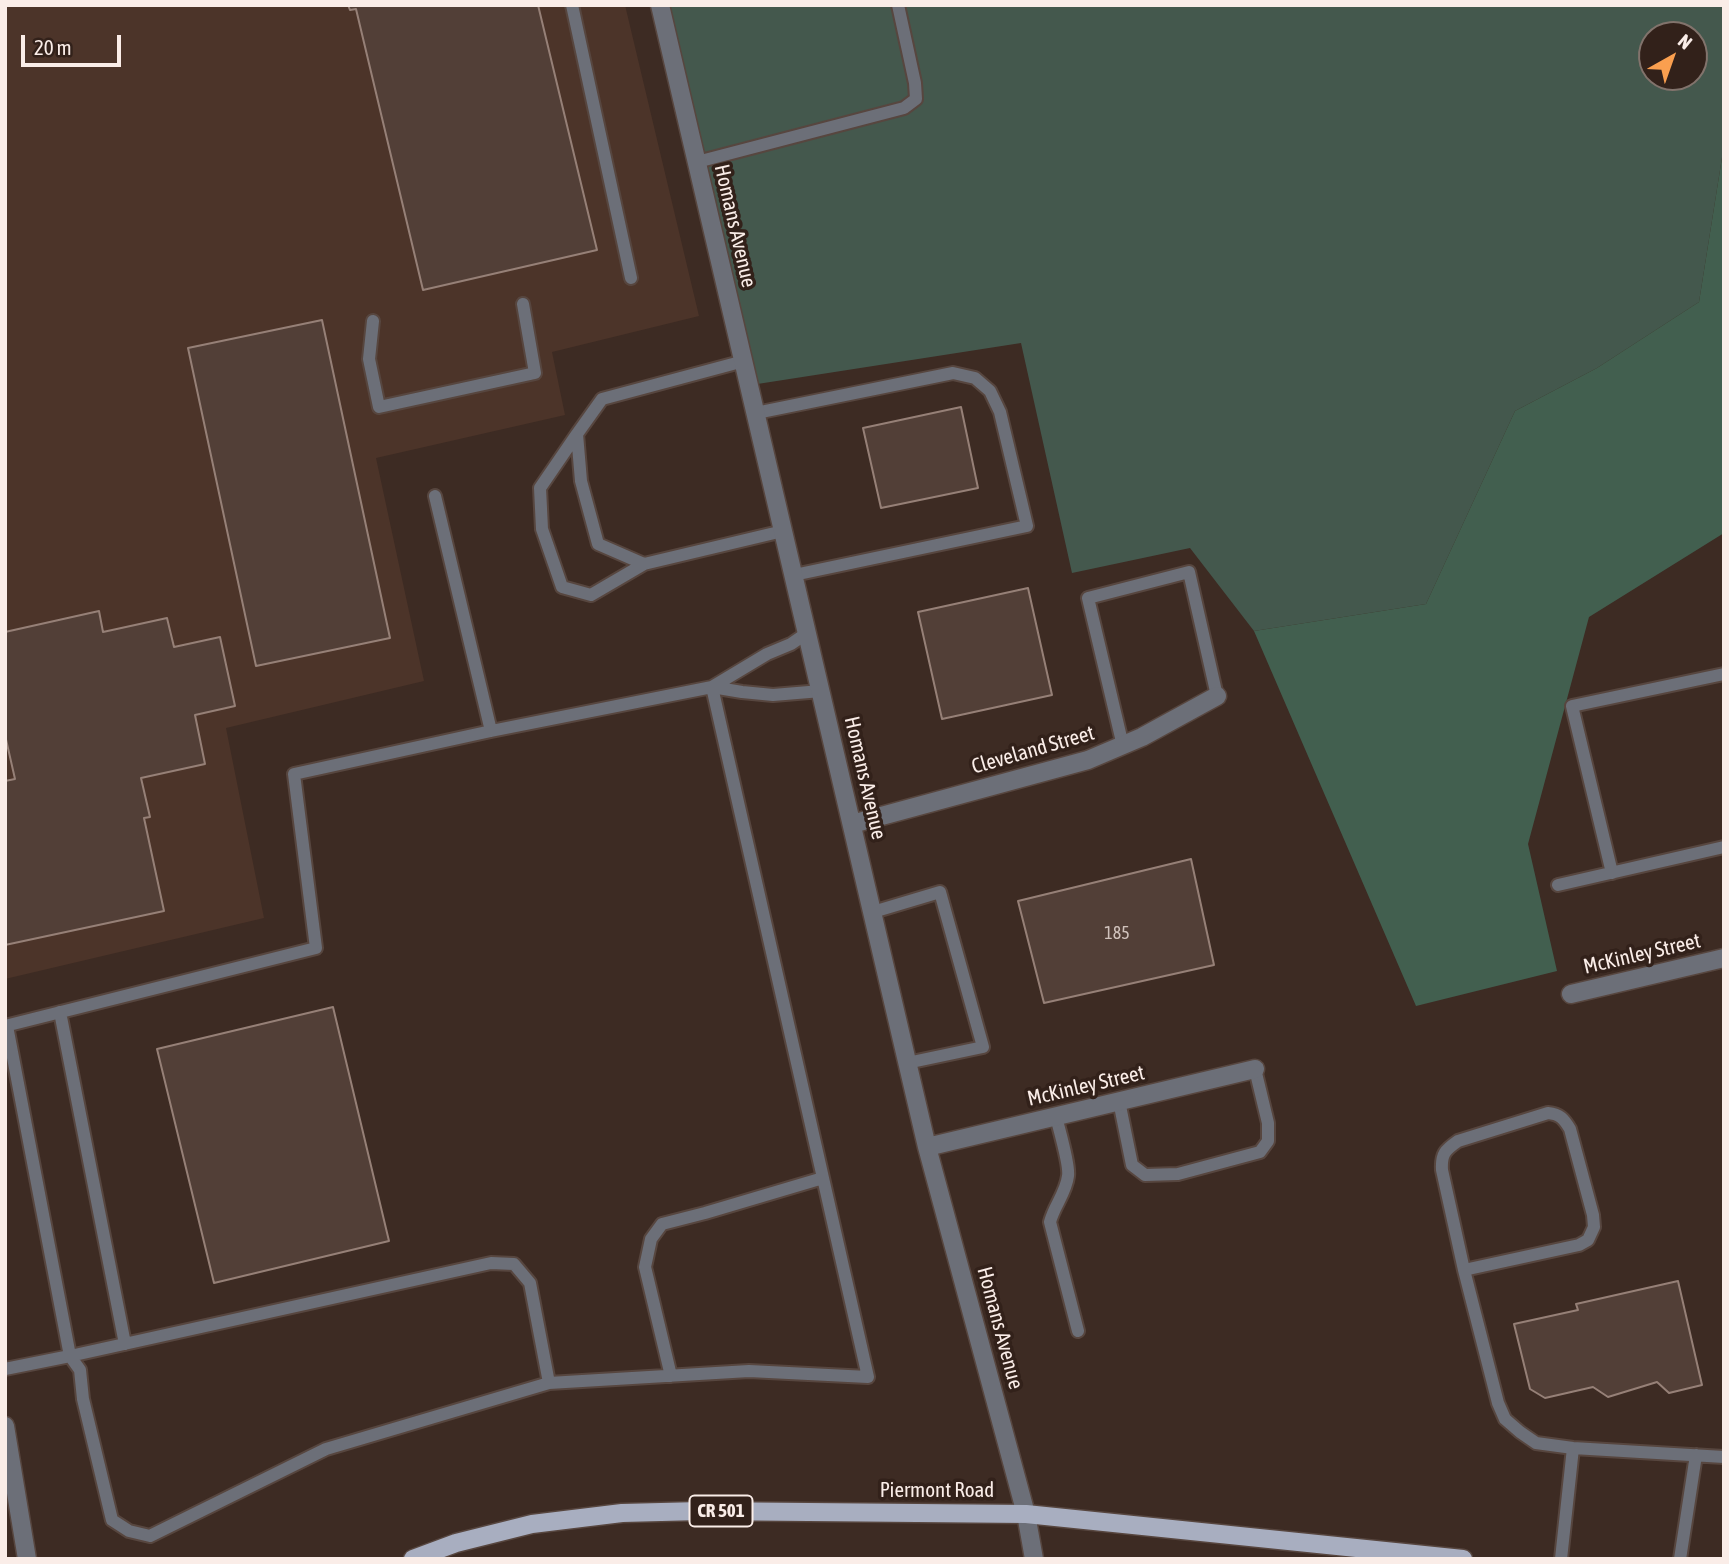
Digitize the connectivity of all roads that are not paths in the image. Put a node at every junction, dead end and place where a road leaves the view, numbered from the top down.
1 (572, 5) edge
2 (660, 5) edge
3 (898, 5) edge
4 (697, 162) junction
5 (631, 278) dead end
6 (523, 304) dead end
7 (373, 321) dead end
8 (744, 361) junction
9 (756, 413) junction
10 (577, 434) junction
11 (435, 496) dead end
12 (783, 531) junction
13 (644, 565) junction
14 (794, 575) junction
15 (807, 633) junction
16 (1724, 674) edge
17 (712, 687) junction
18 (821, 691) junction
19 (1217, 696) joint
20 (491, 731) junction
21 (1123, 746) junction
22 (852, 824) junction
23 (1724, 847) edge
24 (1612, 873) junction
25 (1558, 885) dead end
26 (873, 912) junction
27 (1724, 958) edge
28 (1571, 994) dead end
29 (60, 1012) junction
30 (6, 1026) edge
31 (908, 1063) junction
32 (1255, 1069) joint
33 (1119, 1101) junction
34 (1056, 1116) junction
35 (927, 1147) junction
36 (823, 1178) junction
37 (1464, 1270) junction
38 (1078, 1331) dead end
39 (125, 1344) junction
40 (70, 1356) junction
41 (5, 1369) edge
42 (671, 1376) junction
43 (550, 1383) junction
44 (5, 1426) edge
45 (1573, 1448) junction
46 (1696, 1455) junction
47 (1724, 1457) edge
48 (1026, 1514) junction
49 (27, 1559) edge
50 (413, 1559) edge
51 (1034, 1559) edge
52 (1463, 1559) edge
53 (1561, 1559) edge
54 (1681, 1559) edge

1 - 5 lane
2 - 4 street, Homans Avenue
3 - 4 lane
4 - 8 street, Homans Avenue
6 - 7 lane
8 - 9 street, Homans Avenue
8 - 10 lane
9 - 12 street, Homans Avenue
9 - 14 lane
10 - 13 lane
10 - 13 lane
11 - 20 lane
12 - 13 lane
12 - 14 street, Homans Avenue
14 - 15 street, Homans Avenue
15 - 17 lane
15 - 18 street, Homans Avenue
16 - 24 lane
17 - 18 lane
17 - 20 lane
17 - 36 lane
18 - 22 street, Homans Avenue
19 - 21 street, Cleveland Street
19 - 21 lane
20 - 29 lane
21 - 22 street, Cleveland Street
22 - 26 street, Homans Avenue
23 - 24 lane
24 - 25 lane
26 - 31 street, Homans Avenue
26 - 31 lane
27 - 28 street, McKinley Street
29 - 30 lane
29 - 39 lane
30 - 40 lane
31 - 35 street, Homans Avenue
32 - 33 street, McKinley Street
32 - 33 lane
33 - 34 street, McKinley Street
34 - 35 street, McKinley Street
34 - 38 lane
35 - 48 street, Homans Avenue
36 - 42 lane
36 - 42 lane
37 - 37 lane
37 - 45 lane
39 - 40 lane
39 - 43 lane
40 - 41 lane
40 - 43 lane
42 - 43 lane
44 - 49 street
45 - 46 lane
45 - 53 lane
46 - 47 lane
46 - 54 lane
48 - 50 main road, Piermont Road / CR 501
48 - 51 street, Homans Avenue
48 - 52 main road, Piermont Road / CR 501

